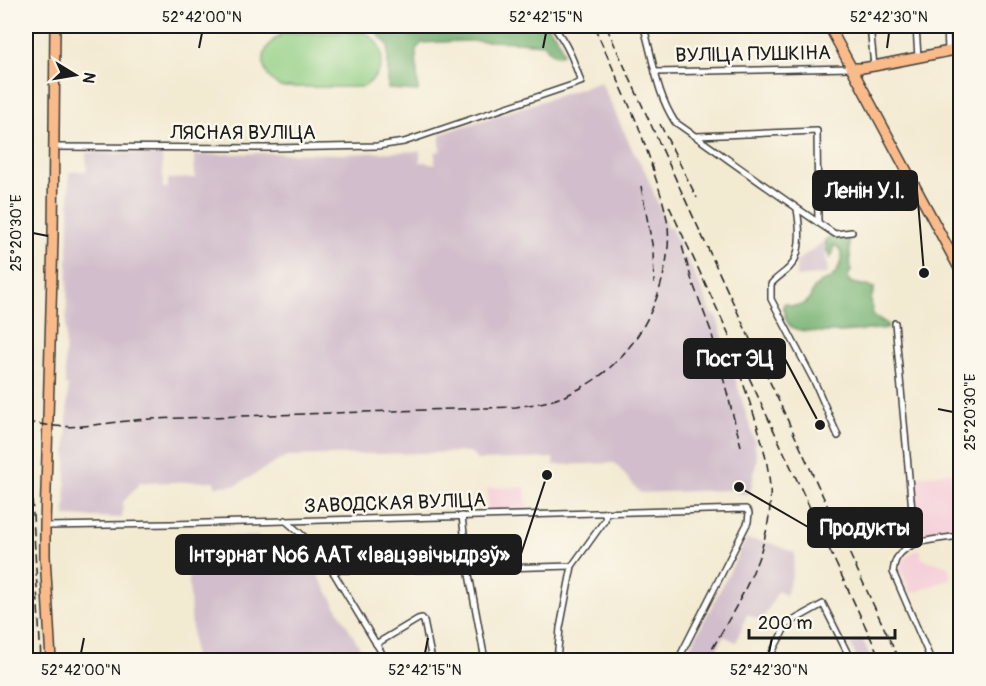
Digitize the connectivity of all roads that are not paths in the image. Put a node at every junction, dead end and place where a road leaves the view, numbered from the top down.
1 (55, 26) edge
2 (553, 26) edge
3 (649, 26) edge
4 (829, 26) edge
5 (870, 26) edge
6 (915, 26) edge
7 (947, 26) edge
8 (960, 49) edge
9 (948, 51) junction
10 (918, 58) junction
11 (874, 66) junction
12 (852, 68) junction
13 (655, 72) junction
14 (695, 136) junction
15 (53, 147) junction
16 (797, 209) junction
17 (818, 223) junction
18 (852, 232) dead end
19 (960, 270) edge
20 (895, 323) dead end
21 (838, 436) dead end
22 (606, 512) junction
23 (462, 516) junction
24 (285, 520) junction
25 (305, 520) junction
26 (45, 526) junction
27 (960, 536) edge
28 (306, 537) junction
29 (915, 543) junction
30 (572, 566) junction
31 (468, 569) junction
32 (333, 572) junction
33 (376, 644) junction
34 (51, 660) edge
35 (386, 660) edge
36 (432, 660) edge
37 (486, 660) edge
38 (556, 660) edge
39 (678, 660) edge
40 (768, 660) edge
41 (851, 660) edge
42 (931, 660) edge

1 - 15 main road
2 - 15 street, ЛЯСНАЯ ВУЛІЦА
3 - 13 street
4 - 12 main road
5 - 11 street
6 - 10 street
7 - 9 street
8 - 9 main road
9 - 10 main road
10 - 11 main road
11 - 12 main road
12 - 13 street, ВУЛІЦА ПУШКІНА
12 - 19 main road
13 - 14 street
14 - 16 street
14 - 17 street
15 - 26 main road
16 - 17 street
16 - 21 street
17 - 18 street
20 - 29 street
22 - 23 street, ЗАВОДСКАЯ ВУЛІЦА
22 - 30 street
22 - 39 street, ЗАВОДСКАЯ ВУЛІЦА
23 - 25 street, ЗАВОДСКАЯ ВУЛІЦА
23 - 31 street
24 - 25 street, ЗАВОДСКАЯ ВУЛІЦА
24 - 26 street, ЗАВОДСКАЯ ВУЛІЦА
24 - 28 street
25 - 28 street
26 - 34 main road
27 - 29 street
28 - 32 street
29 - 42 street
30 - 31 street
30 - 38 street
31 - 32 street
31 - 37 street
32 - 33 street
33 - 35 street
33 - 36 street
40 - 41 street

